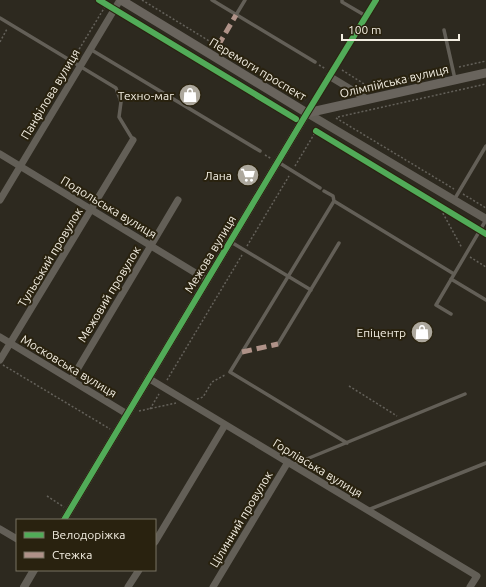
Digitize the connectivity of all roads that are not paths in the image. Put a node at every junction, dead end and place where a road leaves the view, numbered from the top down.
1 (120, 0) edge
2 (212, 0) edge
3 (245, 0) edge
4 (342, 0) edge
5 (376, 0) edge
6 (236, 15) junction
7 (366, 16) junction
8 (0, 18) edge
9 (444, 30) dead end
10 (90, 49) junction
11 (315, 62) road end
12 (80, 66) junction
13 (486, 73) edge
14 (329, 76) junction
15 (456, 80) junction
16 (367, 99) junction
17 (307, 113) junction
18 (133, 140) joint
19 (486, 146) edge
20 (260, 152) road end
21 (0, 154) edge
22 (275, 161) junction
23 (20, 166) junction
24 (320, 188) dead end
25 (324, 190) dead end
26 (0, 200) edge
27 (178, 200) dead end
28 (454, 200) junction
29 (334, 201) junction
30 (91, 209) junction
31 (486, 220) edge
32 (230, 241) junction
33 (339, 244) dead end
34 (151, 246) junction
35 (454, 274) junction
36 (289, 276) junction
37 (451, 279) junction
38 (207, 280) junction
39 (311, 290) junction
40 (486, 300) edge
41 (451, 314) dead end
42 (0, 337) edge
43 (10, 343) junction
44 (278, 344) dead end
45 (0, 360) edge
46 (148, 378) junction
47 (71, 380) junction
48 (465, 394) dead end
49 (127, 414) junction
50 (225, 425) junction
51 (347, 443) junction
52 (290, 464) junction
53 (486, 464) edge
54 (367, 510) junction
55 (65, 519) edge
56 (0, 529) edge
57 (16, 538) edge
58 (156, 540) edge
59 (33, 571) edge
60 (137, 571) edge
61 (24, 587) edge
62 (128, 587) edge
63 (213, 587) edge
64 (470, 587) edge

1 - 10 street, Панфілова вулиця
1 - 17 main road, Перемоги проспект
2 - 6 lane
3 - 6 lane
4 - 7 lane
5 - 7 street, Межова вулиця
6 - 11 lane
7 - 14 street, Межова вулиця
8 - 12 lane
9 - 15 lane
10 - 12 street, Панфілова вулиця
10 - 20 lane
12 - 18 lane
12 - 23 street, Панфілова вулиця
13 - 15 main road, Олімпійська вулиця
14 - 16 street
14 - 17 street, Межова вулиця
15 - 16 main road, Олімпійська вулиця
16 - 17 main road, Олімпійська вулиця
17 - 22 street, Межова вулиця
17 - 28 street, Перемоги проспект
18 - 30 street, Тульський провулок
19 - 28 lane
21 - 23 street, Подольська вулиця
22 - 24 lane
22 - 32 street, Межова вулиця
23 - 26 street, Панфілова вулиця
23 - 30 street, Подольська вулиця
25 - 29 lane
27 - 34 street, Межовий провулок
28 - 31 street, Перемоги проспект
29 - 35 lane
29 - 36 lane
30 - 34 street, Подольська вулиця
30 - 43 street, Тульський провулок
31 - 35 lane
32 - 36 lane
32 - 38 street, Межова вулиця
33 - 39 lane
34 - 38 street, Подольська вулиця
34 - 47 street, Межовий провулок
35 - 37 lane
36 - 39 lane
36 - 51 lane
37 - 40 lane
37 - 41 lane
38 - 46 street, Межова вулиця
39 - 44 lane
42 - 43 street, Московська вулиця
43 - 45 street, Тульський провулок
43 - 47 street, Московська вулиця
46 - 49 street, Межова вулиця
46 - 50 street, Горлівська вулиця
47 - 49 street, Московська вулиця
48 - 51 lane
49 - 55 street, Межова вулиця
50 - 52 street, Горлівська вулиця
50 - 58 street
51 - 52 lane
52 - 54 street, Горлівська вулиця
52 - 63 street, Цілинний провулок
53 - 54 lane
54 - 64 street, Горлівська вулиця
56 - 57 street
59 - 61 street
60 - 62 street

